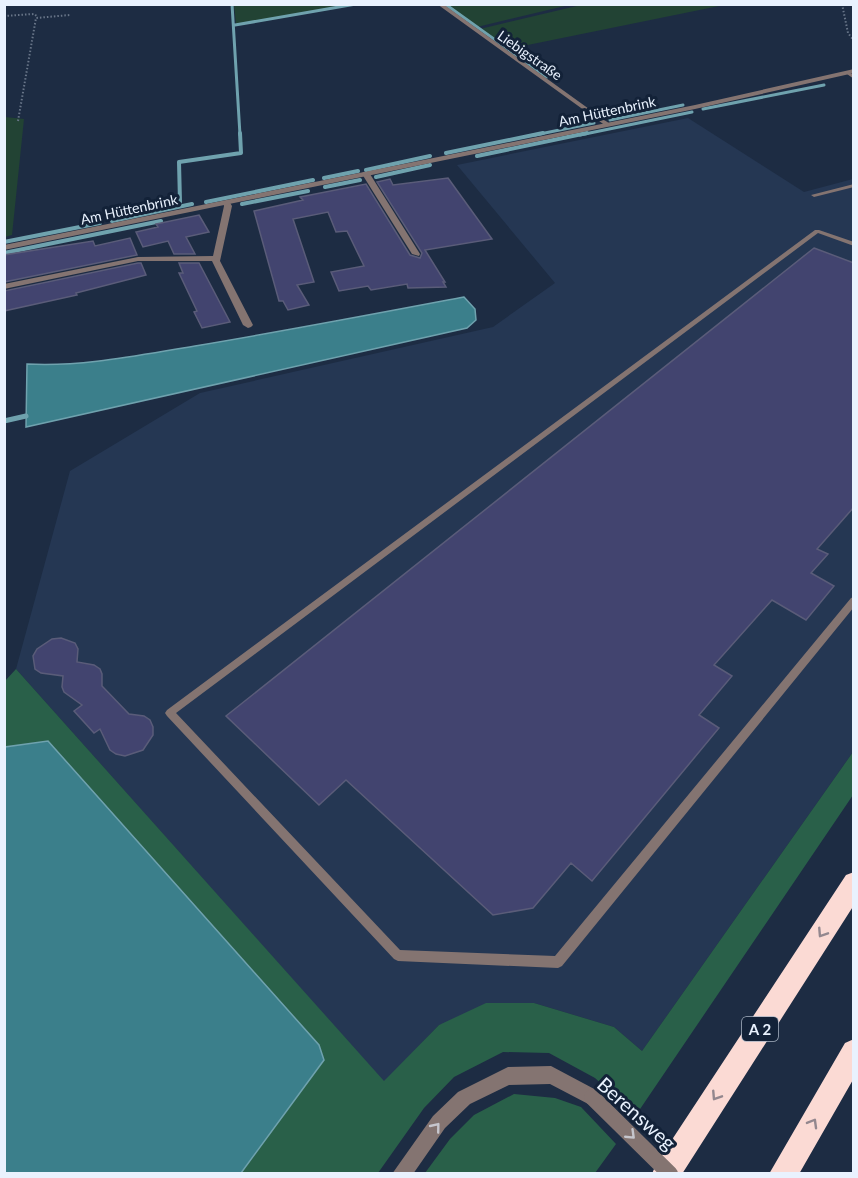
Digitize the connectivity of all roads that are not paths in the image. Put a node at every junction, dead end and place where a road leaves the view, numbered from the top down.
1 (439, 4) edge
2 (852, 74) edge
3 (608, 125) junction
4 (363, 171) junction
5 (854, 185) edge
6 (814, 195) dead end
7 (226, 203) junction
8 (854, 244) edge
9 (4, 248) edge
10 (416, 254) dead end
11 (217, 258) junction
12 (4, 287) edge
13 (248, 325) dead end
14 (854, 600) edge
15 (854, 883) edge
16 (854, 1052) edge
17 (401, 1173) edge
18 (668, 1173) edge
19 (783, 1173) edge

1 - 3 street, Liebigstraße
2 - 3 street, Am Hüttenbrink
3 - 4 street, Am Hüttenbrink
4 - 7 street, Am Hüttenbrink
4 - 10 street
5 - 6 lane
7 - 9 street, Am Hüttenbrink
7 - 11 street
8 - 14 lane
11 - 12 street
11 - 13 street
15 -> 18 highway, A 2
19 -> 16 highway
17 -> 18 street, Berensweg, bridge

